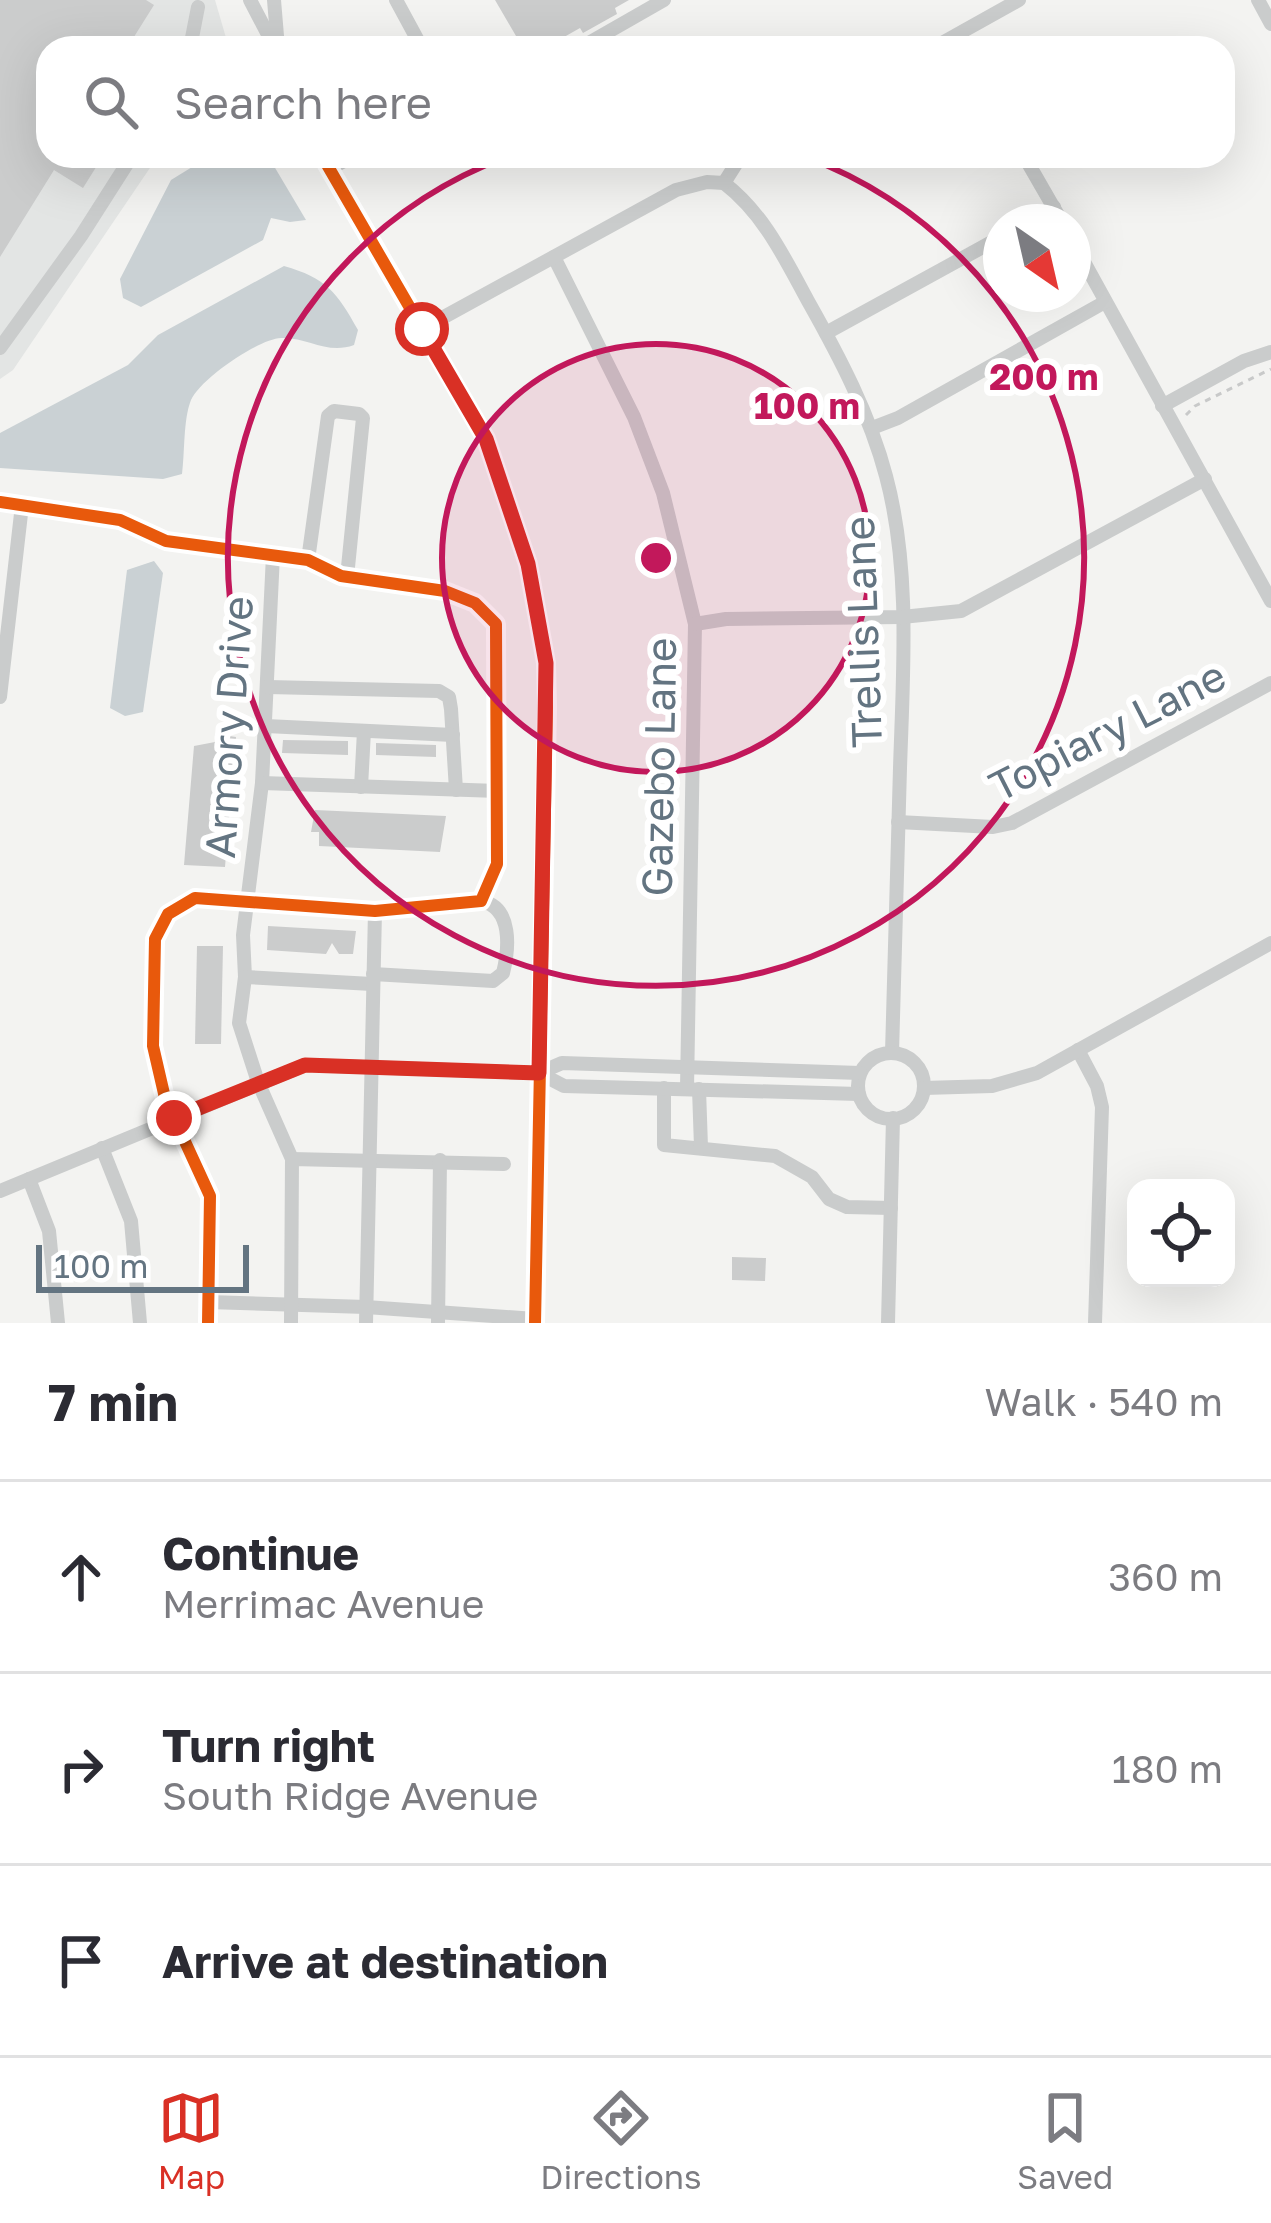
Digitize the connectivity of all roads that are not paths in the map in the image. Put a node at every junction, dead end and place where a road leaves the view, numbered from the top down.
1 (250, 0) edge
2 (274, 0) edge
3 (396, 0) edge
4 (664, 0) edge
5 (1019, 0) edge
6 (1258, 0) edge
7 (198, 7) dead end
8 (1271, 24) edge
9 (192, 36) edge
10 (270, 36) edge
11 (276, 36) edge
12 (416, 36) edge
13 (601, 36) edge
14 (967, 36) edge
15 (124, 168) edge
16 (329, 168) edge
17 (733, 168) edge
18 (1031, 168) edge
19 (724, 183) junction
20 (1052, 204) edge
21 (983, 247) edge
22 (554, 257) junction
23 (1091, 276) edge
24 (1105, 302) junction
25 (422, 329) junction
26 (826, 333) junction
27 (0, 348) edge
28 (1271, 352) edge
29 (1162, 406) junction
30 (872, 428) junction
31 (1205, 479) junction
32 (0, 502) edge
33 (22, 505) junction
34 (0, 546) edge
35 (17, 547) junction
36 (273, 556) junction
37 (308, 560) junction
38 (347, 577) junction
39 (1271, 602) edge
40 (902, 617) junction
41 (694, 624) junction
42 (1271, 682) edge
43 (268, 687) junction
44 (0, 697) edge
45 (266, 726) junction
46 (364, 730) junction
47 (453, 735) junction
48 (262, 784) junction
49 (362, 787) junction
50 (456, 790) junction
51 (498, 791) junction
52 (898, 822) junction
53 (482, 901) junction
54 (246, 902) junction
55 (375, 911) junction
56 (1270, 945) edge
57 (244, 977) junction
58 (373, 979) junction
59 (1078, 1050) junction
60 (892, 1053) junction
61 (687, 1065) junction
62 (369, 1067) junction
63 (539, 1073) junction
64 (860, 1073) junction
65 (258, 1082) junction
66 (664, 1088) junction
67 (924, 1088) junction
68 (693, 1089) junction
69 (859, 1094) junction
70 (174, 1118) junction
71 (893, 1118) junction
72 (700, 1147) junction
73 (102, 1148) junction
74 (292, 1159) junction
75 (440, 1160) junction
76 (369, 1162) junction
77 (504, 1164) dead end
78 (28, 1179) junction
79 (0, 1191) edge
80 (891, 1208) junction
81 (208, 1302) junction
82 (291, 1305) junction
83 (366, 1315) edge
84 (438, 1317) edge
85 (535, 1321) edge
86 (58, 1323) edge
87 (140, 1323) edge
88 (208, 1323) edge
89 (291, 1323) edge
90 (888, 1323) edge
91 (1096, 1323) edge

1 - 10 street
2 - 11 street
3 - 12 street
4 - 13 street
5 - 14 street
6 - 8 street
7 - 9 street
15 - 27 street
16 - 25 street
17 - 19 street
18 - 20 street
19 - 22 street
19 - 26 street, Trellis Lane
21 - 26 street
22 - 25 street
22 - 41 street, Gazebo Lane
23 - 24 street
24 - 29 street
24 - 30 street
25 - 63 street
26 - 30 street, Trellis Lane
28 - 29 street
29 - 31 street
30 - 40 street, Trellis Lane
31 - 39 street
31 - 40 street
32 - 33 street
33 - 35 street
33 - 36 street
34 - 35 street
35 - 44 street
36 - 37 street
36 - 43 street, Armory Drive
37 - 38 street
37 - 38 street
38 - 51 street
40 - 41 street
40 - 52 street, Trellis Lane
41 - 61 street, Gazebo Lane
42 - 52 street, Topiary Lane
43 - 45 street, Armory Drive
43 - 47 street
45 - 46 street
45 - 48 street, Armory Drive
46 - 47 street
46 - 49 street
47 - 50 street
48 - 49 street
48 - 54 street, Armory Drive
49 - 50 street
50 - 51 street
51 - 53 street
52 - 60 street, Trellis Lane
53 - 55 street
53 - 58 street
54 - 55 street
54 - 57 street, Armory Drive
54 - 70 street
55 - 58 street
56 - 59 street
57 - 58 street
57 - 65 street, Armory Drive
58 - 62 street
59 - 67 street
59 - 91 street
60 - 64 street
60 - 67 street
61 - 63 street
61 - 64 street
61 - 68 street, Gazebo Lane
62 - 63 street
62 - 65 street
62 - 76 street
63 - 66 street
63 - 85 street
64 - 69 street
65 - 70 street
65 - 74 street, Armory Drive
66 - 68 street
66 - 72 street
67 - 71 street
68 - 69 street
68 - 72 street, Gazebo Lane
69 - 71 street
70 - 73 street
70 - 81 street
71 - 80 street
72 - 80 street
73 - 78 street
73 - 87 street
74 - 76 street
74 - 82 street
75 - 76 street
75 - 77 street
75 - 84 street
76 - 83 street
78 - 79 street
78 - 86 street
80 - 90 street
81 - 82 street
81 - 88 street
82 - 83 street
82 - 89 street
83 - 84 street
84 - 85 street

